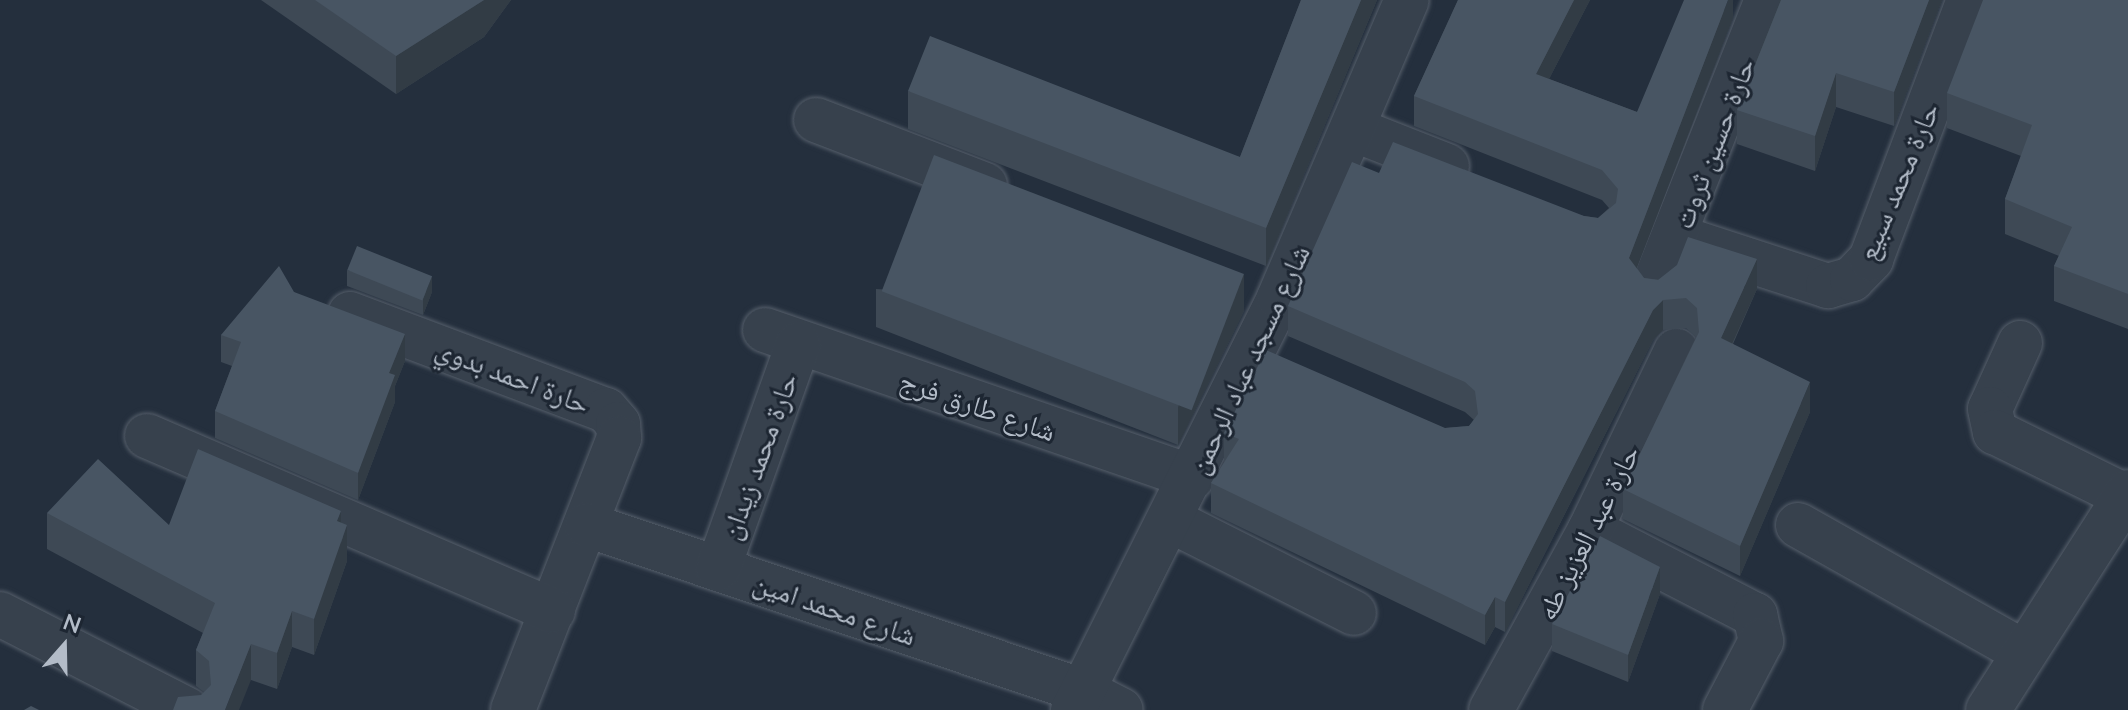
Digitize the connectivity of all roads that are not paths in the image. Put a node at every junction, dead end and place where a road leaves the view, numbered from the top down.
1 (1407, 0) edge
2 (1767, 0) edge
3 (1969, 0) edge
4 (816, 120) dead end
5 (1353, 129) junction
6 (1480, 179) edge
7 (1025, 200) edge
8 (1677, 237) junction
9 (1234, 280) edge
10 (1654, 285) edge
11 (1279, 298) junction
12 (317, 302) edge
13 (782, 337) joint
14 (2020, 343) dead end
15 (1254, 348) junction
16 (1676, 351) dead end
17 (1297, 367) edge
18 (147, 436) dead end
19 (1192, 477) junction
20 (2126, 494) edge
21 (1170, 520) junction
22 (587, 525) junction
23 (1798, 525) dead end
24 (1590, 530) junction
25 (718, 569) junction
26 (553, 611) junction
27 (1354, 613) dead end
28 (0, 614) edge
29 (2022, 651) junction
30 (1092, 704) edge
31 (1728, 709) edge
32 (188, 710) edge
33 (513, 710) edge
34 (1491, 710) edge
35 (1988, 710) edge

1 - 5 street, شارع مسجد عباد الرحمن
2 - 8 street, حارة حسين ثروت
3 - 8 street, حارة محمد سبيع
4 - 7 street
5 - 6 street
5 - 11 street, شارع مسجد عباد الرحمن
8 - 10 street, حارة حسين ثروت
9 - 11 street
11 - 15 street, شارع مسجد عباد الرحمن
12 - 22 street, حارة احمد بدوي
13 - 19 street, شارع طارق فرج
13 - 25 street, حارة محمد زيدان
14 - 20 street
15 - 17 street
15 - 19 street, شارع مسجد عباد الرحمن
16 - 24 street, حارة عبد العزيز طه
18 - 26 street
19 - 21 street, شارع مسجد عباد الرحمن
20 - 29 street
21 - 27 street
21 - 30 street, شارع مسجد عباد الرحمن
22 - 25 street, شارع محمد امين
22 - 26 street
23 - 29 street
24 - 31 street
24 - 34 street, حارة عبد العزيز طه
25 - 30 street, شارع محمد امين
26 - 33 street
28 - 32 street
29 - 35 street

